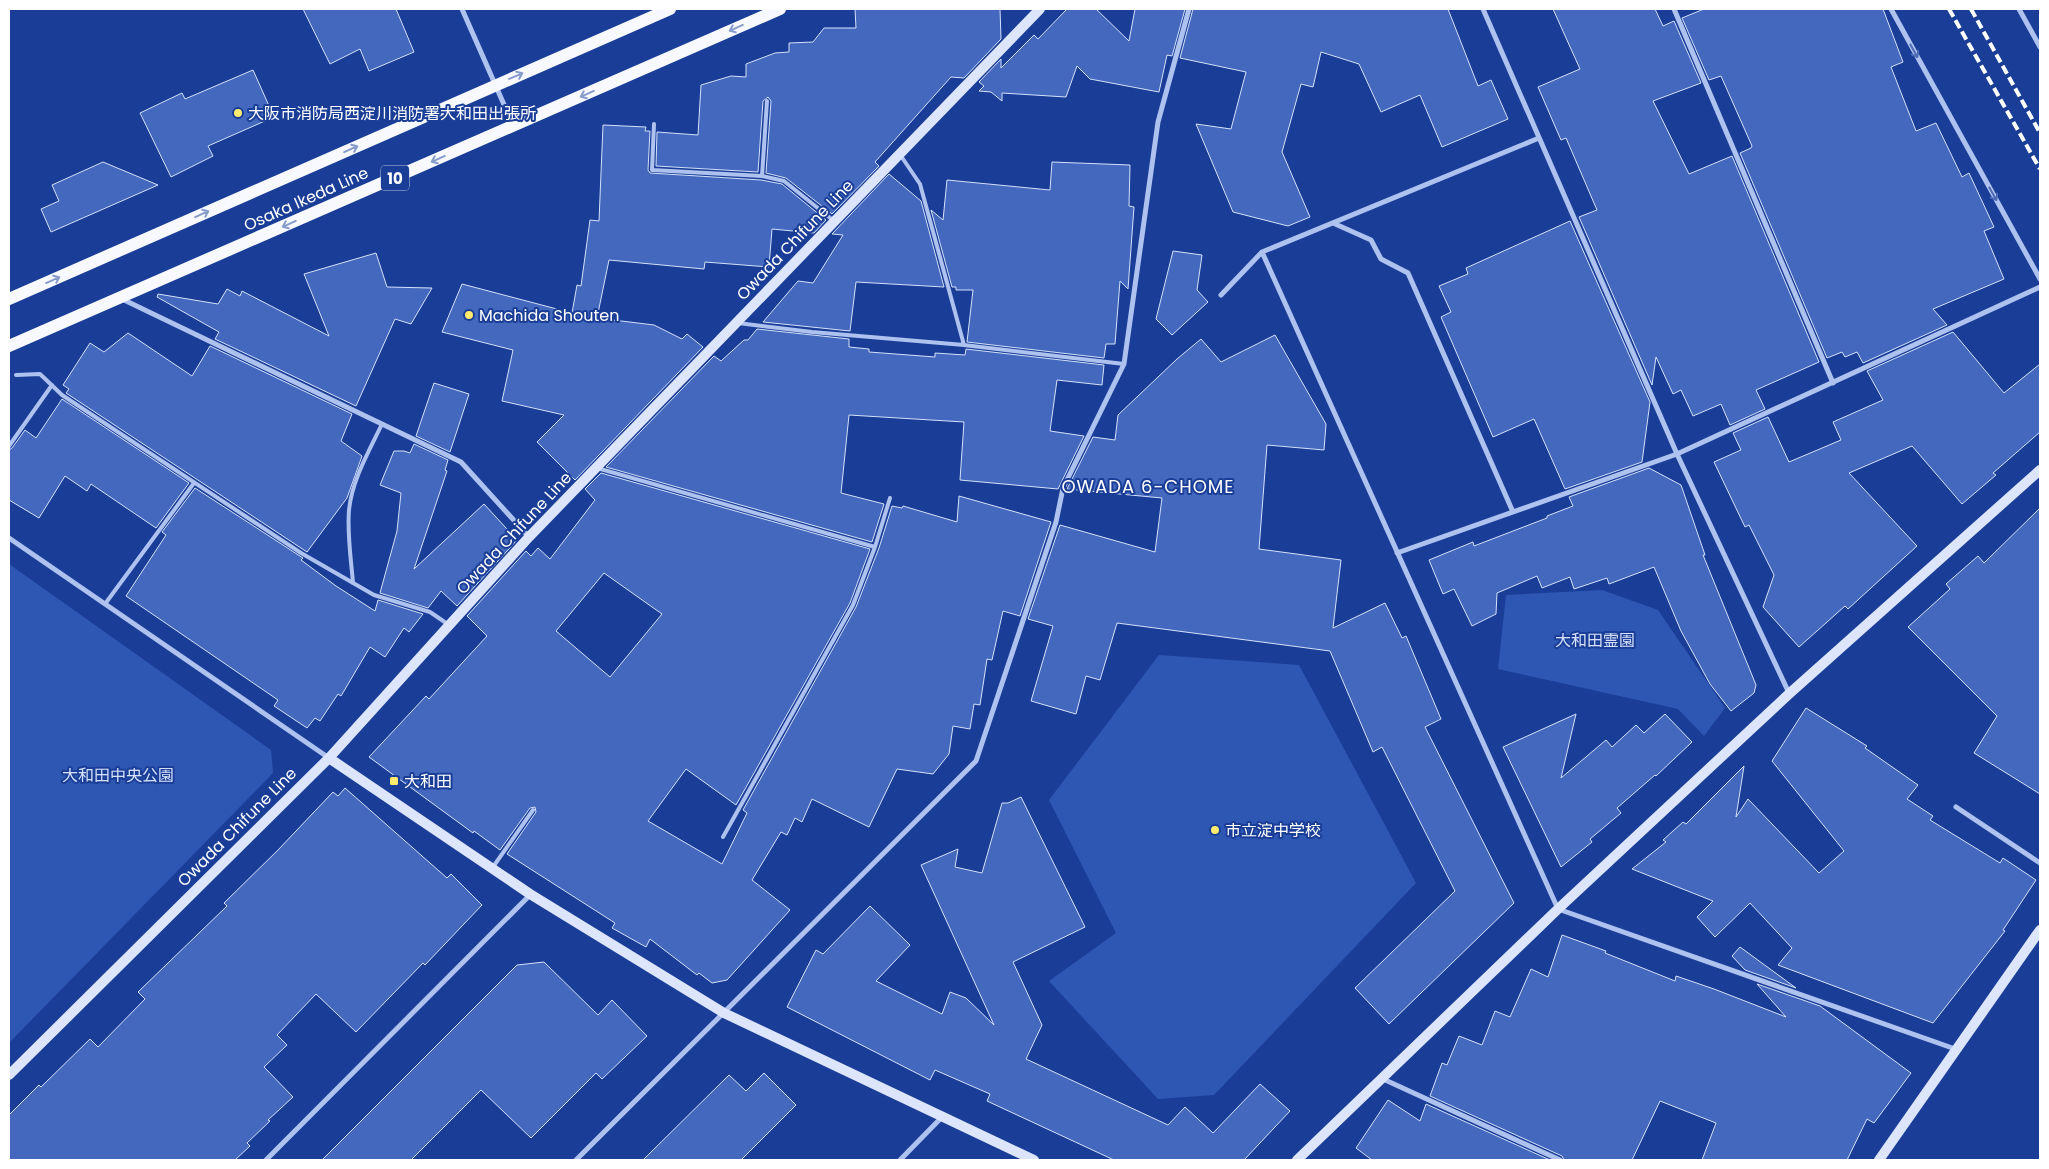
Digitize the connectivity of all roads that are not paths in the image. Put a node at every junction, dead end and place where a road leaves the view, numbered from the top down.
1 (462, 9) edge
2 (670, 9) edge
3 (780, 9) edge
4 (1040, 9) edge
5 (1189, 9) edge
6 (1483, 9) edge
7 (1674, 9) edge
8 (1891, 9) edge
9 (2019, 9) edge
10 (2040, 47) edge
11 (496, 85) junction
12 (767, 101) dead end
13 (654, 124) dead end
14 (514, 126) junction
15 (1539, 138) junction
16 (900, 154) junction
17 (762, 176) junction
18 (834, 221) junction
19 (1333, 223) junction
20 (1262, 252) junction
21 (2040, 279) edge
22 (2040, 287) edge
23 (1221, 295) dead end
24 (121, 298) junction
25 (9, 299) edge
26 (736, 323) junction
27 (964, 345) junction
28 (9, 346) edge
29 (1124, 364) junction
30 (16, 375) dead end
31 (1832, 382) junction
32 (52, 386) junction
33 (382, 424) junction
34 (9, 446) edge
35 (1677, 454) junction
36 (595, 468) junction
37 (2040, 470) edge
38 (194, 483) junction
39 (890, 498) dead end
40 (1513, 512) junction
41 (529, 537) junction
42 (9, 538) edge
43 (875, 547) junction
44 (1397, 553) junction
45 (353, 583) junction
46 (105, 604) junction
47 (449, 625) junction
48 (1790, 693) junction
49 (329, 758) junction
50 (1956, 807) dead end
51 (532, 810) dead end
52 (723, 837) dead end
53 (2040, 862) edge
54 (492, 868) junction
55 (530, 894) junction
56 (1558, 909) junction
57 (2040, 930) edge
58 (724, 1013) junction
59 (1958, 1050) junction
60 (9, 1075) edge
61 (1383, 1079) junction
62 (942, 1117) junction
63 (266, 1160) edge
64 (576, 1160) edge
65 (900, 1160) edge
66 (1034, 1160) edge
67 (1298, 1160) edge
68 (1560, 1160) edge
69 (1879, 1160) edge

1 - 11 street
11 -> 2 main road, Osaka Ikeda Line
3 -> 14 main road, Osaka Ikeda Line / 10
4 - 16 street, Owada Chifune Line
5 - 29 street
6 - 15 street
7 - 31 street
8 -> 21 street
9 - 10 street
11 - 14 street
25 -> 11 main road, Osaka Ikeda Line
12 - 17 lane
13 - 17 lane
14 -> 24 main road, Osaka Ikeda Line / 10
15 - 19 street
15 - 35 street
16 - 18 street, Owada Chifune Line
16 - 27 lane
17 - 18 lane
18 - 26 street, Owada Chifune Line
19 - 20 street
19 - 40 street
20 - 23 street
20 - 44 street
22 - 31 street
24 - 28 main road, Osaka Ikeda Line / 10
24 - 33 street
26 - 27 lane
26 - 36 street, Owada Chifune Line
27 - 29 lane
29 - 58 street
30 - 32 lane
31 - 35 street
32 - 34 lane
32 - 38 lane
33 - 41 street
33 - 45 lane
35 - 40 street
35 - 48 street
36 - 41 street, Owada Chifune Line
36 - 43 lane
37 - 48 street
38 - 45 lane
38 - 46 lane
39 - 43 lane
40 - 44 street
41 - 47 street, Owada Chifune Line
42 - 46 street
43 - 52 lane
44 - 56 street
45 - 47 lane
46 - 49 street
47 - 49 street, Owada Chifune Line
48 - 56 street
49 - 54 street
49 - 60 street, Owada Chifune Line
50 - 53 street
51 - 54 lane
54 - 55 street
55 - 58 street
55 - 63 street
56 - 59 street
56 - 61 street
57 - 59 street
58 - 62 street
58 - 64 street
59 - 69 street
61 - 67 street
61 - 68 street
62 - 65 street
62 - 66 street

